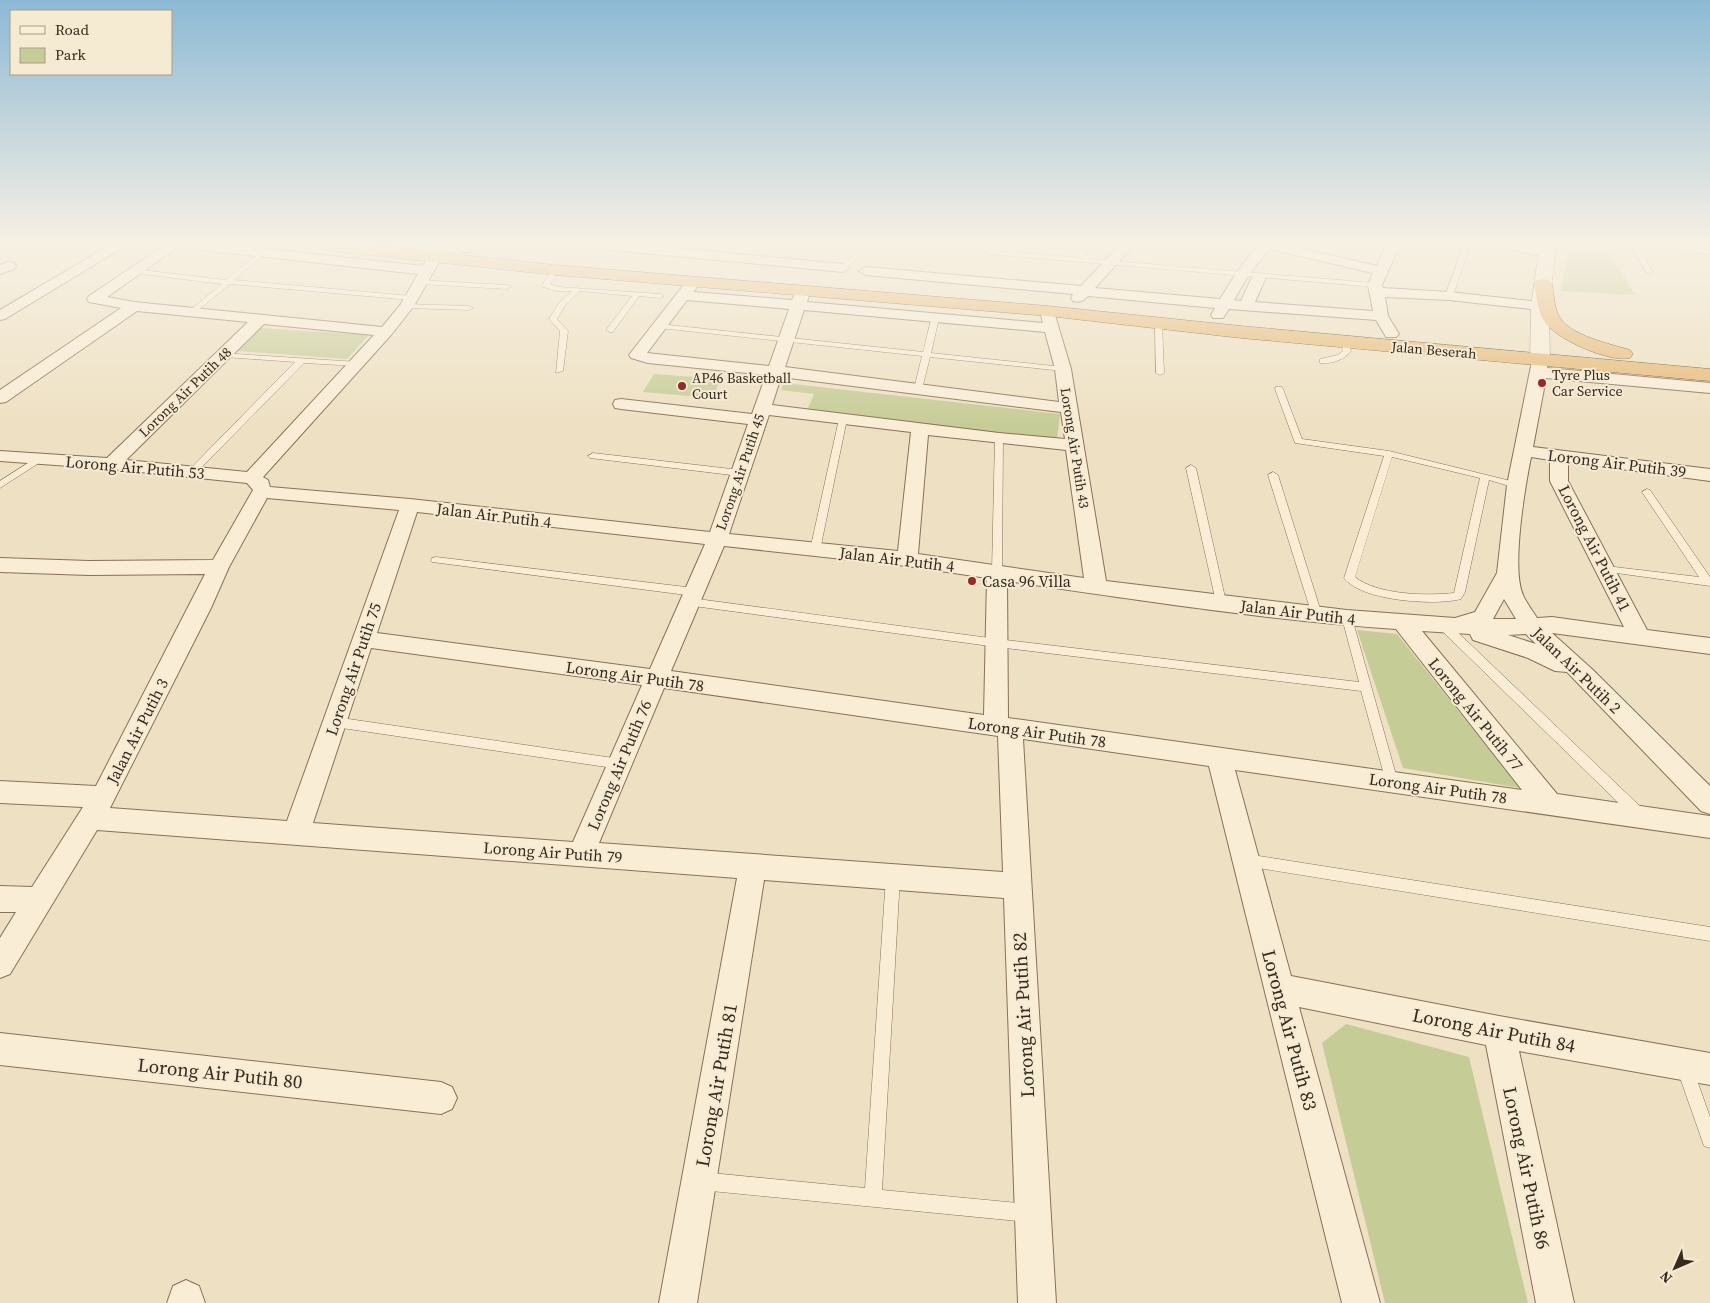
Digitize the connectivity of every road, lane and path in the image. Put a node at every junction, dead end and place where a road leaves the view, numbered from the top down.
1 (17, 306) edge
2 (134, 306) joint
3 (200, 306) edge
4 (406, 306) edge
5 (447, 306) edge
6 (561, 306) edge
7 (628, 306) edge
8 (675, 306) edge
9 (798, 306) edge
10 (853, 306) edge
11 (889, 306) edge
12 (1163, 306) edge
13 (1223, 306) edge
14 (1246, 306) joint
15 (1379, 306) edge
16 (1540, 306) edge
17 (1548, 306) edge
18 (469, 308) dead end
19 (1220, 311) junction
20 (192, 313) junction
21 (0, 316) edge
22 (1381, 316) junction
23 (935, 318) junction
24 (259, 320) junction
25 (1050, 320) junction
26 (1158, 323) junction
27 (659, 326) junction
28 (610, 330) dead end
29 (386, 332) junction
30 (1391, 334) junction
31 (785, 340) junction
32 (1344, 341) junction
33 (224, 354) junction
34 (1623, 354) junction
35 (925, 355) junction
36 (302, 360) junction
37 (1540, 360) junction
38 (1710, 361) edge
39 (1323, 362) dead end
40 (358, 364) junction
41 (1063, 369) junction
42 (559, 370) dead end
43 (775, 371) junction
44 (1160, 373) dead end
45 (1710, 376) edge
46 (1710, 388) edge
47 (918, 389) junction
48 (1279, 389) dead end
49 (0, 398) edge
50 (621, 404) dead end
51 (1069, 408) junction
52 (760, 414) junction
53 (843, 419) junction
54 (920, 428) junction
55 (999, 438) junction
56 (1075, 444) junction
57 (1523, 451) junction
58 (1390, 454) junction
59 (0, 456) edge
60 (593, 456) dead end
61 (1559, 457) junction
62 (40, 459) junction
63 (110, 464) junction
64 (1191, 468) dead end
65 (192, 472) junction
66 (740, 473) junction
67 (1273, 475) dead end
68 (1710, 475) edge
69 (1485, 476) junction
70 (0, 485) edge
71 (256, 485) junction
72 (1516, 485) junction
73 (1647, 492) dead end
74 (410, 505) junction
75 (717, 539) junction
76 (815, 550) junction
77 (907, 559) junction
78 (436, 560) dead end
79 (0, 565) edge
80 (219, 566) junction
81 (1606, 569) junction
82 (997, 571) junction
83 (1507, 573) junction
84 (1709, 581) edge
85 (1096, 587) junction
86 (692, 597) junction
87 (1221, 602) junction
88 (1317, 614) junction
89 (1347, 618) junction
90 (1403, 623) junction
91 (1451, 625) junction
92 (1531, 626) junction
93 (1640, 636) junction
94 (363, 639) junction
95 (997, 642) junction
96 (1710, 646) edge
97 (1585, 676) junction
98 (656, 678) junction
99 (1366, 687) junction
100 (334, 722) junction
101 (1003, 727) junction
102 (1219, 757) junction
103 (620, 764) junction
104 (1392, 782) junction
105 (0, 792) edge
106 (1710, 803) edge
107 (1549, 804) junction
108 (96, 807) junction
109 (1642, 817) junction
110 (1710, 827) edge
111 (296, 833) junction
112 (581, 854) junction
113 (1246, 860) junction
114 (753, 866) junction
115 (893, 877) junction
116 (1017, 886) junction
117 (0, 900) edge
118 (39, 900) junction
119 (1710, 934) edge
120 (0, 964) edge
121 (1279, 988) junction
122 (1499, 1032) junction
123 (0, 1049) edge
124 (1697, 1067) edge
125 (441, 1098) dead end
126 (1710, 1140) edge
127 (699, 1181) junction
128 (873, 1198) junction
129 (1032, 1213) junction
130 (678, 1303) edge
131 (1037, 1303) edge
132 (1361, 1303) edge
133 (1554, 1303) edge

1 - 21 street
2 - 20 street
2 - 49 street
3 - 20 lane
4 - 29 street, Jalan Air Putih 3
5 - 18 lane
6 - 42 lane
7 - 28 lane
8 - 27 street
9 - 31 street, Lorong Air Putih 45
10 - 23 street
11 - 25 highway, Jalan Beserah
12 - 19 highway, Jalan Beserah
13 - 19 street
14 - 19 street
14 - 22 street
15 - 22 street
16 - 37 street
17 - 34 highway
19 - 30 highway, Jalan Beserah
20 - 24 street
22 - 30 street
23 - 25 street
23 - 35 lane
24 - 29 street
24 - 33 street, Lorong Air Putih 48
25 - 26 highway, Jalan Beserah
25 - 41 street, Lorong Air Putih 43
26 - 32 highway, Jalan Beserah
26 - 44 lane
27 - 31 lane
27 - 43 street
29 - 40 street, Jalan Air Putih 3
30 - 37 highway, Jalan Beserah
31 - 35 lane
31 - 43 street, Lorong Air Putih 45
32 - 37 highway, Jalan Beserah
32 - 39 lane
33 - 36 lane
33 - 63 street, Lorong Air Putih 48
34 - 37 highway, Jalan Beserah
34 - 38 highway, Jalan Beserah
35 - 41 lane
35 - 47 lane
36 - 40 lane
36 - 65 lane
37 - 45 highway, Jalan Beserah
37 - 46 street
37 - 57 street, Jalan Air Putih 2
40 - 71 street, Jalan Air Putih 3
41 - 51 street, Lorong Air Putih 43
43 - 47 street
43 - 52 street, Lorong Air Putih 45
47 - 51 street
48 - 58 lane
50 - 52 street
51 - 56 street, Lorong Air Putih 43
52 - 53 street
52 - 66 street, Lorong Air Putih 45
53 - 54 street
53 - 76 lane
54 - 55 street
54 - 77 street
55 - 56 street
55 - 82 lane
56 - 85 street, Lorong Air Putih 43
57 - 61 street, Lorong Air Putih 39
57 - 72 street, Jalan Air Putih 2
58 - 69 lane
58 - 69 lane
59 - 62 street, Lorong Air Putih 53
60 - 66 lane
61 - 68 street, Lorong Air Putih 39
61 - 81 street, Lorong Air Putih 41
62 - 63 street, Lorong Air Putih 53
62 - 70 lane
63 - 65 street, Lorong Air Putih 53
64 - 87 lane
65 - 71 street, Lorong Air Putih 53
66 - 75 street, Lorong Air Putih 45
67 - 88 lane
69 - 72 lane
71 - 74 street, Jalan Air Putih 4
71 - 80 street, Jalan Air Putih 3
72 - 83 street, Jalan Air Putih 2
73 - 84 lane
74 - 75 street, Jalan Air Putih 4
74 - 94 street, Lorong Air Putih 75
75 - 76 street, Jalan Air Putih 4
75 - 86 street, Lorong Air Putih 76
76 - 77 street, Jalan Air Putih 4
77 - 82 street, Jalan Air Putih 4
78 - 86 lane
79 - 80 street
80 - 108 street, Jalan Air Putih 3
81 - 84 lane
81 - 93 street, Lorong Air Putih 41
82 - 85 street, Jalan Air Putih 4
82 - 95 street, Lorong Air Putih 82
83 - 91 street
83 - 92 street, Jalan Air Putih 2
85 - 87 street, Jalan Air Putih 4
86 - 95 lane
86 - 98 street, Lorong Air Putih 76
87 - 88 street, Jalan Air Putih 4
88 - 89 street, Jalan Air Putih 4
89 - 90 street, Jalan Air Putih 4
89 - 99 lane
90 - 91 street, Jalan Air Putih 4
90 - 107 street, Lorong Air Putih 77
91 - 92 street, Jalan Air Putih 4
91 - 97 street
91 - 109 lane
92 - 93 street, Jalan Air Putih 4
92 - 97 street, Jalan Air Putih 2
93 - 96 street, Jalan Air Putih 4
94 - 98 street, Lorong Air Putih 78
94 - 100 street, Lorong Air Putih 75
95 - 99 lane
95 - 101 street, Lorong Air Putih 82
97 - 106 street, Jalan Air Putih 2
98 - 101 street, Lorong Air Putih 78
98 - 103 street, Lorong Air Putih 76
99 - 104 lane
100 - 103 lane
100 - 111 street, Lorong Air Putih 75
101 - 102 street, Lorong Air Putih 78
101 - 116 street, Lorong Air Putih 82
102 - 104 street, Lorong Air Putih 78
102 - 113 street, Lorong Air Putih 83
103 - 112 street, Lorong Air Putih 76
104 - 107 street, Lorong Air Putih 78
105 - 108 street, Lorong Air Putih 79
107 - 109 street, Lorong Air Putih 78
108 - 111 street, Lorong Air Putih 79
108 - 118 street, Jalan Air Putih 3
109 - 110 street, Lorong Air Putih 78
111 - 112 street, Lorong Air Putih 79
112 - 114 street, Lorong Air Putih 79
113 - 119 lane
113 - 121 street, Lorong Air Putih 83
114 - 115 street, Lorong Air Putih 79
114 - 127 street, Lorong Air Putih 81
115 - 116 street, Lorong Air Putih 79
115 - 128 lane
116 - 129 street, Lorong Air Putih 82
117 - 118 street
118 - 120 street, Jalan Air Putih 3
121 - 122 street, Lorong Air Putih 84
121 - 132 street, Lorong Air Putih 83
122 - 124 street, Lorong Air Putih 84
122 - 133 street, Lorong Air Putih 86
123 - 125 street, Lorong Air Putih 80
124 - 126 lane
127 - 128 lane
127 - 130 street, Lorong Air Putih 81
128 - 129 lane
129 - 131 street, Lorong Air Putih 82

